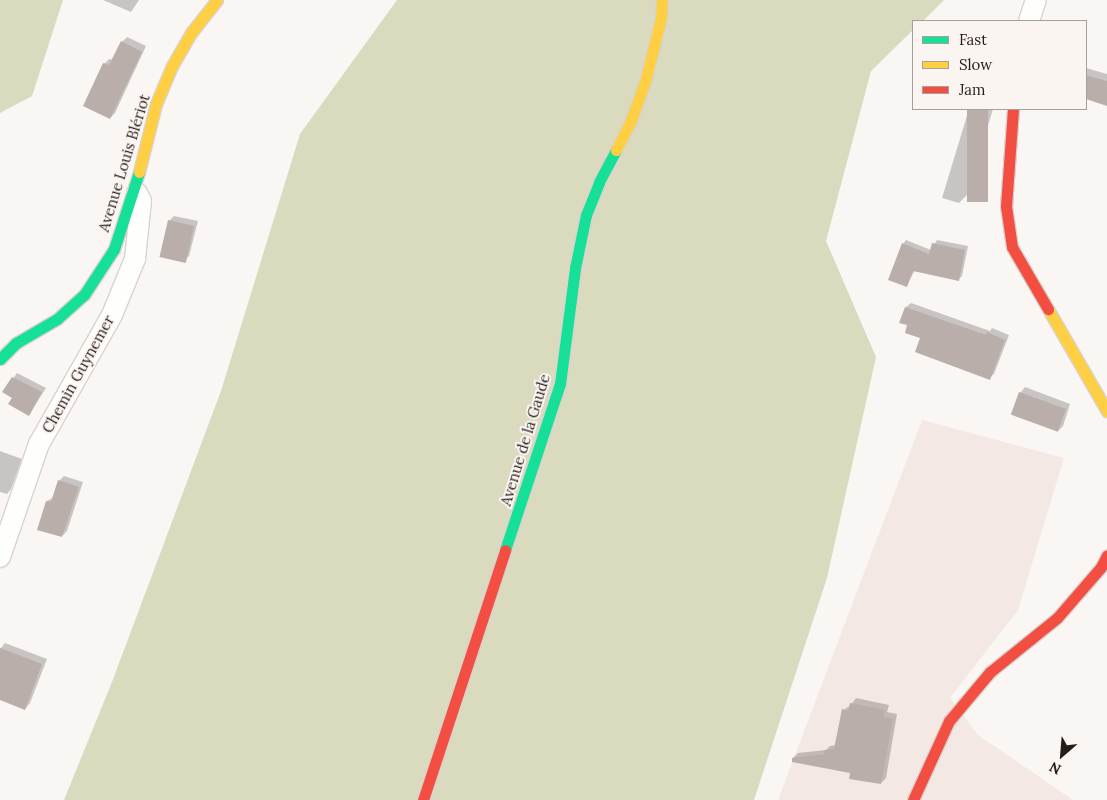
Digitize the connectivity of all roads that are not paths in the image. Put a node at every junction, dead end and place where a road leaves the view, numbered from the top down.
1 (217, 0) edge
2 (662, 0) edge
3 (1036, 0) edge
4 (1029, 20) edge
5 (1014, 110) edge
6 (135, 189) junction
7 (0, 359) edge
8 (1107, 411) edge
9 (1107, 555) edge
10 (0, 557) edge
11 (423, 800) edge
12 (913, 800) edge

1 - 6 street, Avenue Louis Blériot
2 - 11 street, Avenue de la Gaude
3 - 4 street
5 - 8 street
6 - 7 street, Avenue Louis Blériot
6 - 10 street, Chemin Guynemer
9 - 12 street

